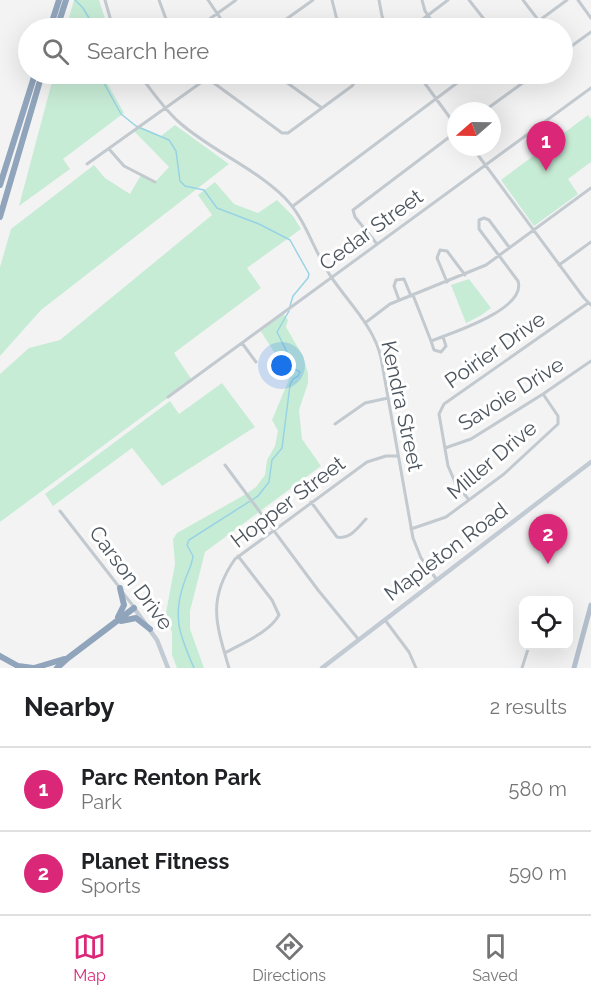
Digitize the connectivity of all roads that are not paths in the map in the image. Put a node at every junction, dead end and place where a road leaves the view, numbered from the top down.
1 (59, 0) edge
2 (66, 0) edge
3 (105, 0) edge
4 (159, 0) edge
5 (208, 0) edge
6 (236, 0) edge
7 (313, 0) edge
8 (332, 0) edge
9 (379, 0) edge
10 (422, 0) edge
11 (448, 0) edge
12 (469, 0) edge
13 (523, 0) edge
14 (567, 0) edge
15 (578, 0) edge
16 (216, 14) junction
17 (428, 15) junction
18 (53, 18) edge
19 (60, 18) edge
20 (110, 18) edge
21 (166, 18) edge
22 (211, 18) edge
23 (219, 18) edge
24 (288, 18) edge
25 (336, 18) edge
26 (383, 18) edge
27 (424, 18) edge
28 (430, 18) edge
29 (483, 18) edge
30 (537, 18) edge
31 (543, 18) edge
32 (591, 18) edge
33 (591, 32) edge
34 (573, 45) edge
35 (32, 84) edge
36 (39, 84) edge
37 (147, 84) edge
38 (199, 84) edge
39 (215, 84) edge
40 (289, 84) edge
41 (354, 84) edge
42 (425, 84) edge
43 (456, 84) edge
44 (521, 84) edge
45 (591, 88) edge
46 (436, 99) junction
47 (496, 102) edge
48 (322, 108) junction
49 (166, 109) junction
50 (447, 114) edge
51 (447, 139) edge
52 (109, 148) junction
53 (478, 156) edge
54 (87, 164) dead end
55 (485, 165) junction
56 (155, 182) dead end
57 (0, 185) edge
58 (591, 188) edge
59 (293, 206) junction
60 (0, 218) edge
61 (533, 230) junction
62 (591, 242) edge
63 (377, 244) junction
64 (509, 247) junction
65 (499, 255) junction
66 (559, 265) junction
67 (465, 275) junction
68 (331, 278) junction
69 (447, 282) junction
70 (412, 295) junction
71 (399, 300) junction
72 (589, 304) edge
73 (364, 323) junction
74 (443, 337) junction
75 (431, 341) junction
76 (242, 343) junction
77 (591, 361) edge
78 (256, 362) dead end
79 (543, 394) junction
80 (168, 397) dead end
81 (388, 398) junction
82 (335, 424) dead end
83 (445, 448) junction
84 (398, 456) junction
85 (591, 462) edge
86 (225, 465) dead end
87 (469, 500) junction
88 (311, 502) junction
89 (60, 511) dead end
90 (366, 519) dead end
91 (411, 529) junction
92 (273, 530) junction
93 (238, 556) junction
94 (437, 580) junction
95 (120, 588) junction
96 (591, 605) edge
97 (134, 608) junction
98 (385, 620) junction
99 (112, 625) junction
100 (150, 629) junction
101 (358, 640) junction
102 (527, 650) edge
103 (225, 652) junction
104 (0, 656) edge
105 (68, 658) junction
106 (33, 668) edge
107 (57, 668) edge
108 (168, 668) edge
109 (230, 668) edge
110 (322, 668) edge
111 (416, 668) edge
112 (522, 668) edge
113 (574, 668) edge

1 - 18 highway
2 - 19 highway
3 - 20 street
4 - 21 street
5 - 16 street
6 - 16 street
7 - 24 street
8 - 25 street
9 - 26 street
10 - 17 street
11 - 17 street
12 - 29 street
13 - 30 street
14 - 31 street
15 - 32 street
16 - 22 street
16 - 23 street
17 - 27 street
17 - 28 street
33 - 34 street
35 - 57 highway
36 - 60 highway
37 - 49 street, Kendra Street
38 - 49 street
39 - 48 street
40 - 48 street
41 - 48 street
42 - 46 street
43 - 46 street
44 - 47 street
45 - 55 street, Cedar Street
46 - 50 street
46 - 59 street
49 - 52 street
49 - 59 street, Kendra Street
51 - 63 street
52 - 54 street
52 - 56 street
53 - 55 street
55 - 61 street
55 - 63 street, Cedar Street
58 - 61 street
59 - 68 street, Kendra Street
61 - 64 street
61 - 66 street
62 - 66 street
63 - 68 street, Cedar Street
64 - 65 street
64 - 65 street
65 - 67 street
65 - 74 street
66 - 72 street
67 - 69 street
67 - 69 street
68 - 73 street, Kendra Street
68 - 76 street, Cedar Street
69 - 70 street
70 - 71 street
70 - 71 street
70 - 75 street
71 - 73 street
72 - 83 street, Poirier Drive
73 - 81 street, Kendra Street
74 - 75 street
74 - 75 street
76 - 78 street
76 - 80 street, Cedar Street
77 - 79 street, Savoie Drive
79 - 83 street, Savoie Drive
79 - 87 street, Miller Drive
81 - 82 street
81 - 84 street, Kendra Street
83 - 87 street, Poirier Drive
84 - 88 street, Hopper Street
84 - 91 street, Kendra Street
85 - 94 main road, Mapleton Road
86 - 92 street
87 - 91 street, Miller Drive
88 - 90 street
88 - 92 street, Hopper Street
89 - 95 street, Carson Drive
91 - 94 street, Kendra Street
92 - 93 street, Hopper Street
92 - 101 street
93 - 103 street, Hopper Street
93 - 103 street
94 - 98 main road, Mapleton Road
95 - 97 street, Carson Drive
95 - 99 highway
96 - 113 main road
97 - 99 highway
97 - 100 main road, Carson Drive
98 - 101 main road, Mapleton Road
98 - 111 street
99 - 100 highway
99 - 105 highway
100 - 108 main road, Carson Drive
101 - 110 main road, Mapleton Road
102 - 112 street
103 - 109 street, Hopper Street
104 - 106 highway
105 - 106 highway
105 - 107 highway

